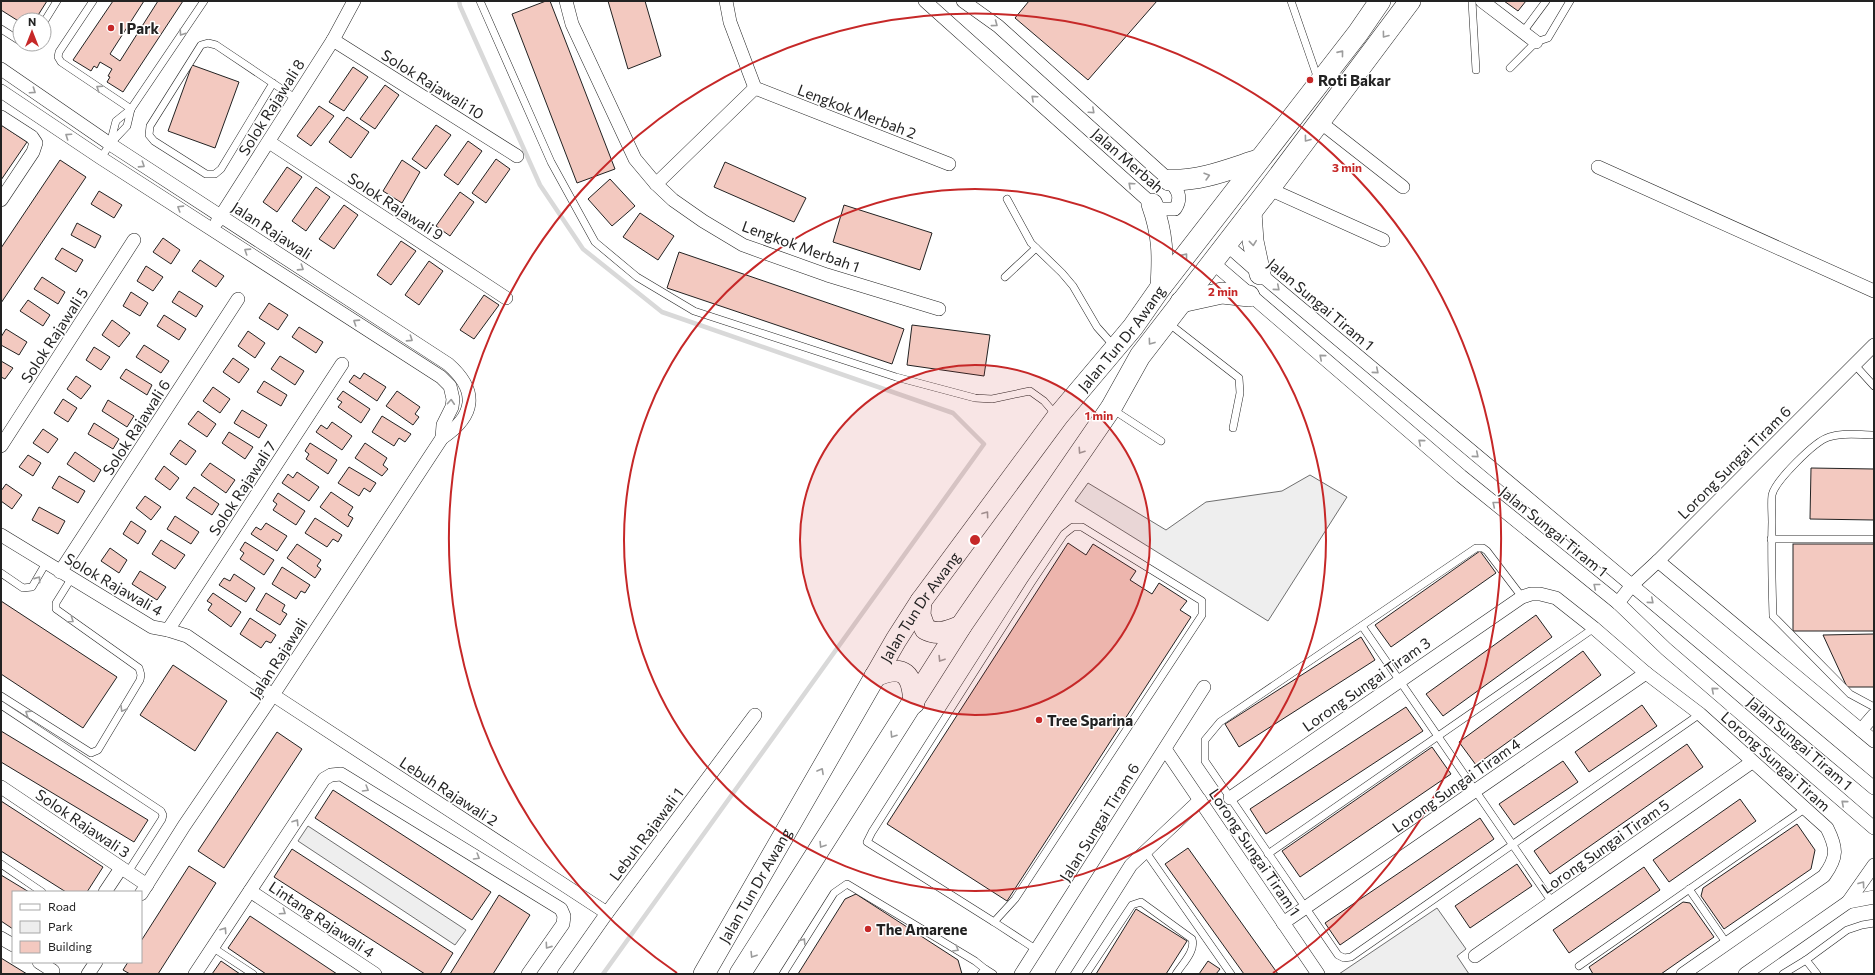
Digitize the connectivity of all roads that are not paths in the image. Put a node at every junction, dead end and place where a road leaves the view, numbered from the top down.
1 (57, 1) edge
2 (93, 1) edge
3 (204, 1) edge
4 (354, 1) edge
5 (480, 1) edge
6 (566, 1) edge
7 (726, 1) edge
8 (925, 1) edge
9 (963, 1) edge
10 (1291, 1) edge
11 (1380, 1) edge
12 (1410, 1) edge
13 (1472, 1) edge
14 (1482, 1) edge
15 (1546, 1) edge
16 (1570, 1) edge
17 (50, 12) edge
18 (1, 29) edge
19 (1523, 32) junction
20 (12, 37) edge
21 (333, 40) junction
22 (1536, 42) junction
23 (1510, 68) dead end
24 (1, 69) edge
25 (1476, 70) dead end
26 (1319, 81) junction
27 (273, 83) junction
28 (755, 88) junction
29 (1, 91) edge
30 (295, 98) junction
31 (132, 109) junction
32 (1, 118) edge
33 (1320, 122) junction
34 (269, 142) junction
35 (110, 144) junction
36 (517, 156) dead end
37 (101, 158) junction
38 (1258, 160) junction
39 (949, 164) dead end
40 (1598, 167) dead end
41 (1169, 180) junction
42 (656, 184) junction
43 (1404, 187) dead end
44 (1269, 190) junction
45 (1007, 199) dead end
46 (1, 200) edge
47 (1152, 204) junction
48 (1252, 212) junction
49 (222, 216) junction
50 (213, 229) junction
51 (134, 240) dead end
52 (1383, 240) dead end
53 (1226, 244) junction
54 (1036, 248) junction
55 (1212, 262) junction
56 (1260, 274) junction
57 (1005, 277) dead end
58 (1161, 287) junction
59 (1874, 290) edge
60 (1249, 296) junction
61 (506, 298) dead end
62 (238, 299) dead end
63 (1181, 302) junction
64 (939, 309) dead end
65 (1166, 321) junction
66 (1874, 345) edge
67 (1116, 348) junction
68 (342, 364) dead end
69 (1854, 364) junction
70 (1874, 386) edge
71 (1111, 408) junction
72 (1058, 416) junction
73 (1233, 428) dead end
74 (1874, 435) edge
75 (442, 438) junction
76 (1161, 441) dead end
77 (1, 446) edge
78 (1, 535) edge
79 (1771, 539) junction
80 (1874, 539) edge
81 (1658, 561) junction
82 (46, 563) junction
83 (1, 573) edge
84 (66, 575) junction
85 (1632, 585) junction
86 (1522, 597) junction
87 (921, 601) junction
88 (1618, 603) junction
89 (961, 626) junction
90 (1362, 626) junction
91 (1594, 628) junction
92 (168, 630) junction
93 (1646, 673) junction
94 (875, 676) junction
95 (1399, 680) junction
96 (1204, 687) dead end
97 (273, 695) junction
98 (1, 696) edge
99 (914, 703) junction
100 (1, 705) edge
101 (1874, 707) edge
102 (1700, 714) junction
103 (755, 715) dead end
104 (1874, 715) edge
105 (1860, 730) junction
106 (1438, 736) junction
107 (1874, 741) edge
108 (1164, 749) junction
109 (1752, 762) junction
110 (1, 787) edge
111 (1874, 788) edge
112 (1476, 792) junction
113 (1230, 798) junction
114 (1200, 800) junction
115 (1806, 808) junction
116 (1874, 828) edge
117 (1512, 845) junction
118 (1145, 851) junction
119 (1268, 854) junction
120 (1, 864) edge
121 (1874, 865) edge
122 (124, 870) junction
123 (144, 889) edge
124 (1689, 889) junction
125 (41, 891) edge
126 (107, 891) edge
127 (250, 891) junction
128 (1874, 897) edge
129 (1552, 902) junction
130 (1848, 902) junction
131 (1306, 908) junction
132 (607, 913) junction
133 (994, 922) junction
134 (1283, 923) junction
135 (1874, 923) edge
136 (1, 938) edge
137 (12, 944) edge
138 (1727, 944) junction
139 (212, 947) junction
140 (1037, 950) junction
141 (1475, 956) dead end
142 (1806, 960) junction
143 (41, 963) edge
144 (95, 963) edge
145 (1579, 966) dead end
146 (54, 969) edge
147 (983, 971) edge
148 (88, 974) edge
149 (195, 974) edge
150 (254, 974) edge
151 (375, 974) edge
152 (528, 974) edge
153 (564, 974) edge
154 (704, 974) edge
155 (740, 974) edge
156 (782, 974) edge
157 (992, 974) edge
158 (1021, 974) edge
159 (1062, 974) edge
160 (1086, 974) edge
161 (1176, 974) edge
162 (1231, 974) edge
163 (1318, 974) edge
164 (1683, 974) edge
165 (1745, 974) edge
166 (1783, 974) edge
167 (1817, 974) edge

1 - 17 lane
31 -> 2 lane
3 -> 31 lane
4 - 21 street, Solok Rajawali 8
5 - 72 lane
6 - 42 street, Lengkok Merbah 1
7 - 28 street
47 -> 8 street, Jalan Merbah
9 -> 41 street, Jalan Merbah
10 - 26 lane
26 -> 11 main road, Jalan Tun Dr Awang
12 -> 33 main road, Jalan Tun Dr Awang
13 - 25 lane
14 - 19 street
15 - 19 lane
16 - 22 lane
18 - 20 lane
19 - 22 street
21 - 30 street, Solok Rajawali 8
21 - 36 street, Solok Rajawali 10
22 - 23 lane
24 -> 35 street, Jalan Rajawali
26 - 38 main road, Jalan Tun Dr Awang
27 - 27 lane
27 - 30 lane
28 - 39 street, Lengkok Merbah 2
28 - 42 street
37 -> 29 street, Jalan Rajawali
30 - 34 street, Solok Rajawali 8
31 - 35 lane
31 - 35 lane
32 - 46 street
33 - 43 street
33 -> 44 main road, Jalan Tun Dr Awang
34 - 49 street, Solok Rajawali 8
34 - 61 street, Solok Rajawali 9
35 - 37 lane
35 -> 49 street, Jalan Rajawali
50 -> 37 street, Jalan Rajawali
41 -> 38 main road
58 -> 38 main road, Jalan Tun Dr Awang
40 - 59 street
41 - 47 street, Jalan Merbah
42 - 64 street, Lengkok Merbah 1
44 - 48 main road, Jalan Tun Dr Awang
44 - 52 street
45 - 54 lane
47 - 58 main road
48 - 53 main road, Jalan Tun Dr Awang
48 -> 56 main road
49 - 50 street, Solok Rajawali 8
49 -> 75 street, Jalan Rajawali
75 -> 50 street, Jalan Rajawali
51 - 77 street, Solok Rajawali 5
53 - 55 main road, Jalan Tun Dr Awang
53 - 56 street, Jalan Sungai Tiram 1
54 - 57 lane
54 - 67 lane
55 - 60 street, Jalan Sungai Tiram 1
55 - 63 main road, Jalan Tun Dr Awang
56 -> 85 street, Jalan Sungai Tiram 1
58 - 67 main road, Jalan Tun Dr Awang
60 - 63 main road
88 -> 60 street, Jalan Sungai Tiram 1
62 - 84 street, Solok Rajawali 6
63 - 65 main road, Jalan Tun Dr Awang
65 -> 71 main road, Jalan Tun Dr Awang
65 - 73 lane
66 - 69 street, Lorong Sungai Tiram 6
67 - 72 main road, Jalan Tun Dr Awang
68 - 92 street, Solok Rajawali 7
69 - 70 lane
69 - 81 street, Lorong Sungai Tiram 6
71 - 76 lane
71 -> 89 main road, Jalan Tun Dr Awang
87 -> 72 main road, Jalan Tun Dr Awang
74 - 79 lane
75 - 97 street, Jalan Rajawali
78 - 82 street, Solok Rajawali 4
79 - 80 lane
79 - 101 lane
81 - 85 street, Lorong Sungai Tiram 6
81 - 105 street
83 -> 82 lane
82 - 84 street, Solok Rajawali 4
84 - 92 street, Solok Rajawali 4
84 -> 98 lane
85 - 88 street, Lorong Sungai Tiram 6
85 -> 111 street, Jalan Sungai Tiram 1
86 - 90 lane
86 - 91 street, Lorong Sungai Tiram
86 - 95 street, Lorong Sungai Tiram 3
87 - 89 main road
87 - 94 main road, Jalan Tun Dr Awang
116 -> 88 street, Jalan Sungai Tiram 1
89 -> 99 main road, Jalan Tun Dr Awang
90 - 95 lane
90 - 113 lane
91 - 93 street, Lorong Sungai Tiram
91 - 106 lane
92 - 97 street, Solok Rajawali 4
93 - 102 street, Lorong Sungai Tiram
93 - 112 street, Lorong Sungai Tiram 4
94 - 99 main road
154 -> 94 main road, Jalan Tun Dr Awang
95 - 106 lane
95 - 113 street, Lorong Sungai Tiram 3
96 - 108 street, Jalan Sungai Tiram 6
97 - 123 street, Jalan Rajawali
97 - 132 street, Lebuh Rajawali 2
99 -> 155 main road, Jalan Tun Dr Awang
100 - 122 lane
102 - 109 street, Lorong Sungai Tiram
102 - 117 lane
103 - 132 street, Lebuh Rajawali 1
104 - 105 street
105 - 107 street
106 - 112 lane
106 - 119 lane
108 - 114 street, Lorong Sungai Tiram 1
108 - 140 street, Jalan Sungai Tiram 6
109 - 115 street, Lorong Sungai Tiram
109 - 129 street, Lorong Sungai Tiram 5
110 - 122 street, Solok Rajawali 3
112 - 117 lane
112 - 131 street, Lorong Sungai Tiram 4
113 - 119 lane
114 - 118 street
114 - 134 street, Lorong Sungai Tiram 1
115 - 124 lane
115 - 138 street, Lorong Sungai Tiram
117 - 129 lane
117 - 131 lane
118 - 159 street
118 - 162 lane
119 - 131 lane
120 - 125 lane
130 -> 121 street
122 - 123 street, Solok Rajawali 3
122 - 126 street
124 - 138 lane
124 - 145 lane
139 -> 127 street
127 -> 151 street, Lintang Rajawali 4
127 -> 152 street
128 - 130 street
129 - 141 street, Lorong Sungai Tiram 5
130 - 165 street
131 - 134 street, Lorong Sungai Tiram 4
132 - 153 street, Lebuh Rajawali 1
133 - 133 lane
133 - 140 lane
134 - 163 street, Lorong Sungai Tiram 1
135 - 142 lane
136 - 137 street
138 - 164 street, Lorong Sungai Tiram
139 - 149 street
139 - 150 lane
140 - 158 street, Jalan Sungai Tiram 6
142 - 166 lane
142 - 167 lane
143 - 146 street
144 - 148 street
156 -> 147 lane
147 - 157 lane
160 - 161 lane

